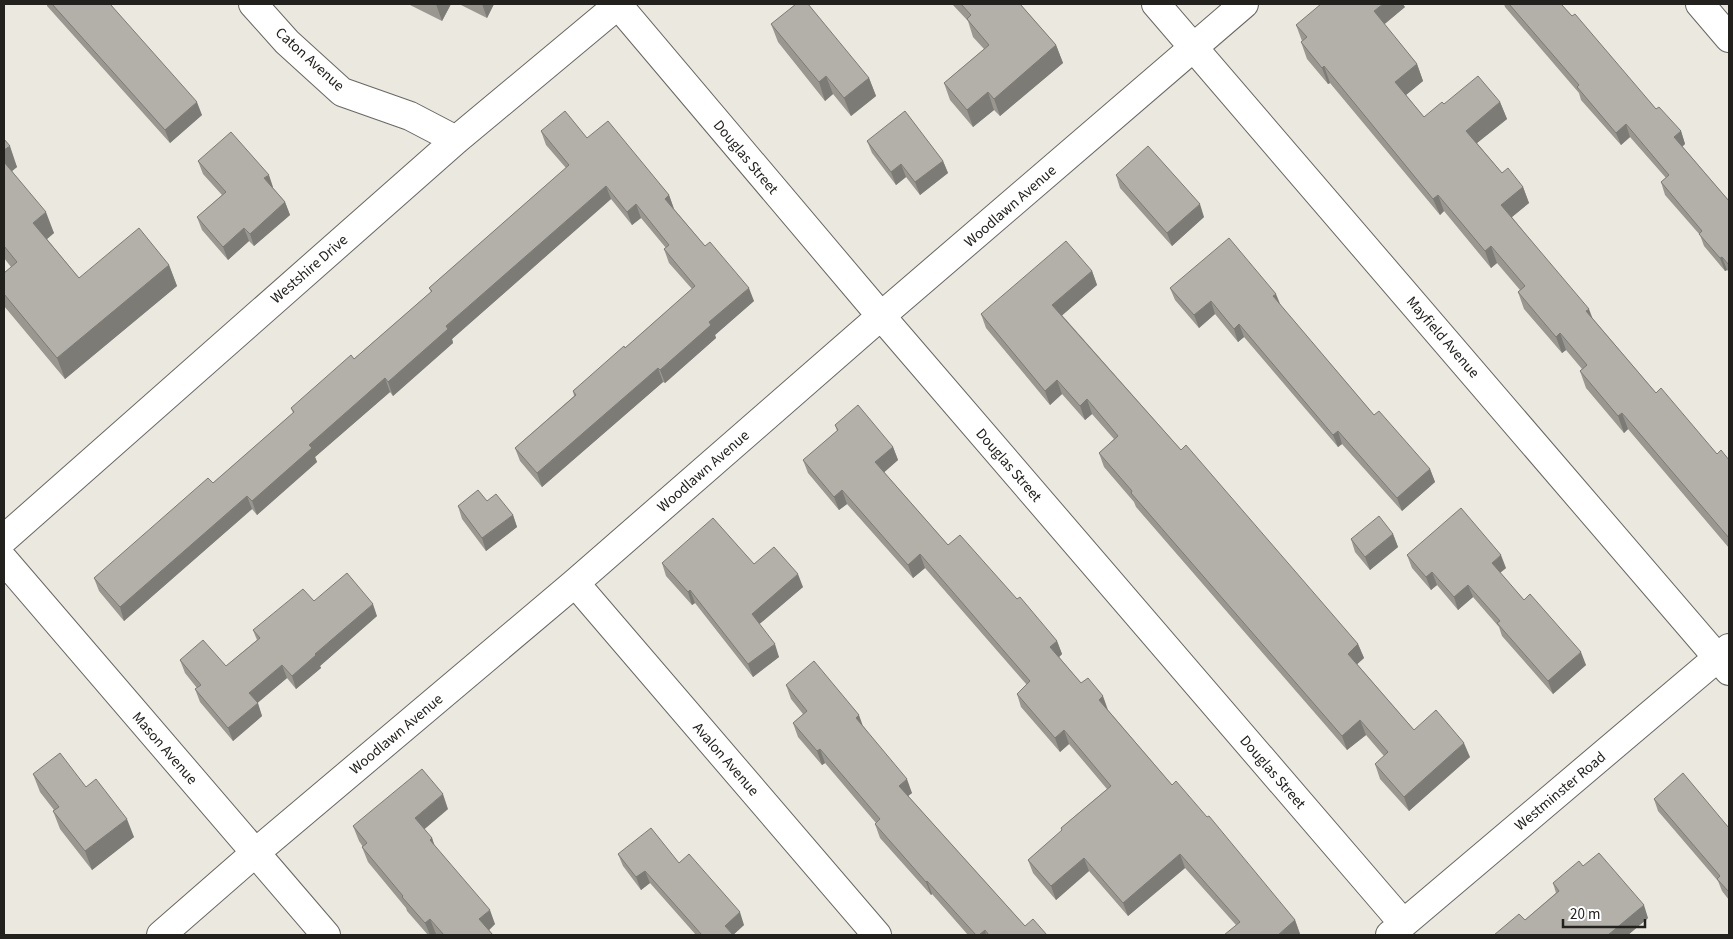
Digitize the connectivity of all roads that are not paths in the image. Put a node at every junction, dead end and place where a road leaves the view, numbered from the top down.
1 (253, 4) edge
2 (1156, 4) edge
3 (1244, 4) edge
4 (1700, 4) edge
5 (618, 5) edge
6 (1729, 38) edge
7 (1194, 48) junction
8 (456, 140) junction
9 (881, 316) junction
10 (4, 539) edge
11 (4, 560) edge
12 (574, 583) junction
13 (1725, 659) edge
14 (255, 853) junction
15 (1397, 929) edge
16 (160, 935) edge
17 (326, 935) edge
18 (877, 935) edge

1 - 8 street, Caton Avenue
2 - 7 street, Mayfield Avenue
3 - 7 street, Woodlawn Avenue
4 - 6 street
5 - 8 street, Westshire Drive
5 - 9 street, Douglas Street
7 - 9 street, Woodlawn Avenue
7 - 13 street, Mayfield Avenue
8 - 10 street, Westshire Drive
9 - 12 street, Woodlawn Avenue
9 - 15 street, Douglas Street
11 - 14 street, Mason Avenue
12 - 14 street, Woodlawn Avenue
12 - 18 street, Avalon Avenue
13 - 15 street, Westminster Road
14 - 16 street, Woodlawn Avenue
14 - 17 street, Mason Avenue

